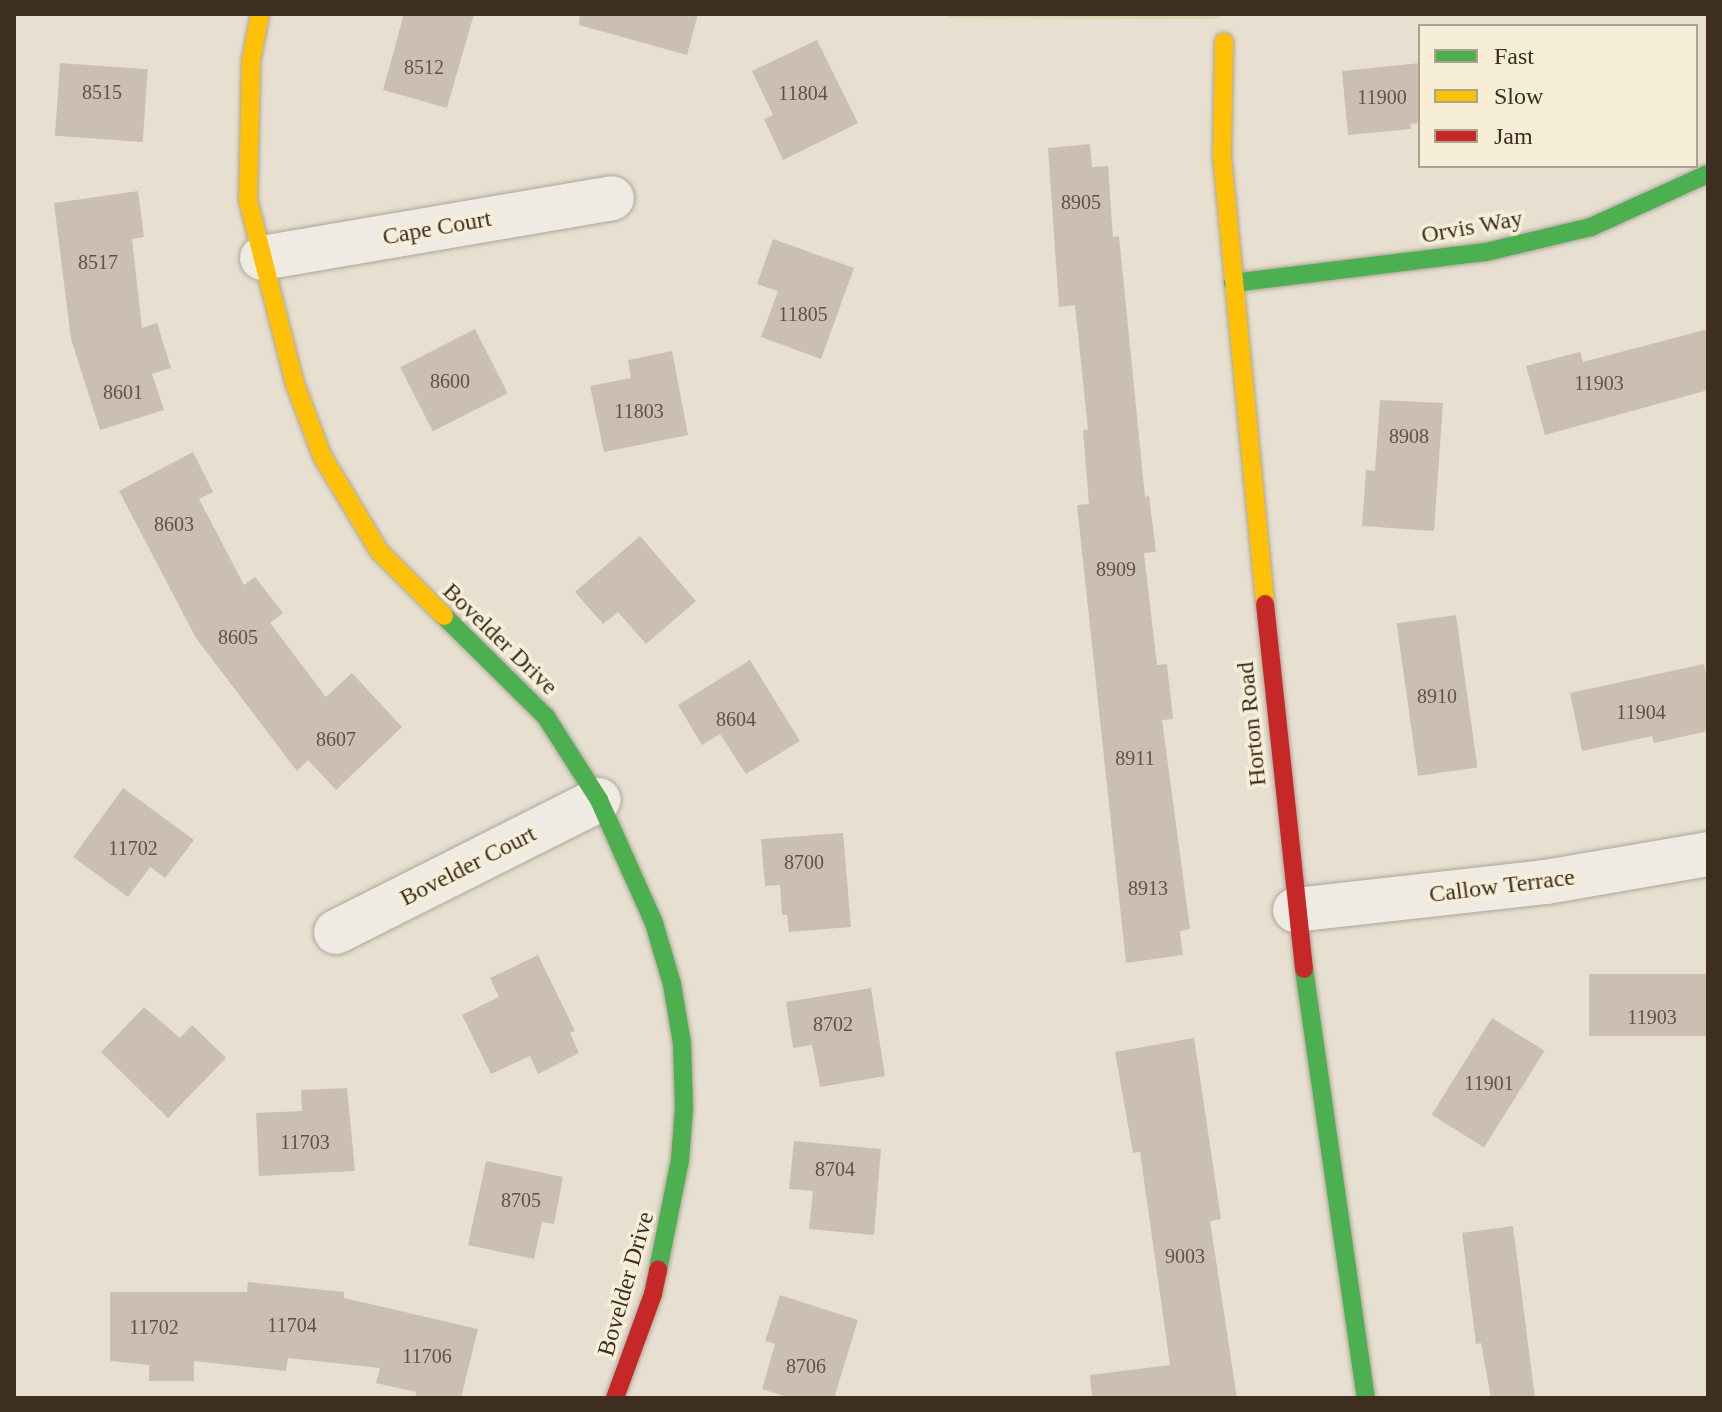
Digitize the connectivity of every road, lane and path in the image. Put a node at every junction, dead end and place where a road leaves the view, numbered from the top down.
1 (260, 14) edge
2 (1224, 42) dead end
3 (1708, 174) edge
4 (612, 198) dead end
5 (262, 258) junction
6 (1233, 283) junction
7 (599, 800) junction
8 (1708, 854) edge
9 (1295, 910) junction
10 (336, 932) dead end
11 (615, 1398) edge
12 (1366, 1398) edge

1 - 5 street, Bovelder Drive
2 - 6 street, Horton Road
3 - 6 street, Orvis Way
4 - 5 street, Cape Court
5 - 7 street, Bovelder Drive
6 - 9 street, Horton Road
7 - 10 street, Bovelder Court
7 - 11 street, Bovelder Drive
8 - 9 street, Callow Terrace
9 - 12 street, Horton Road

